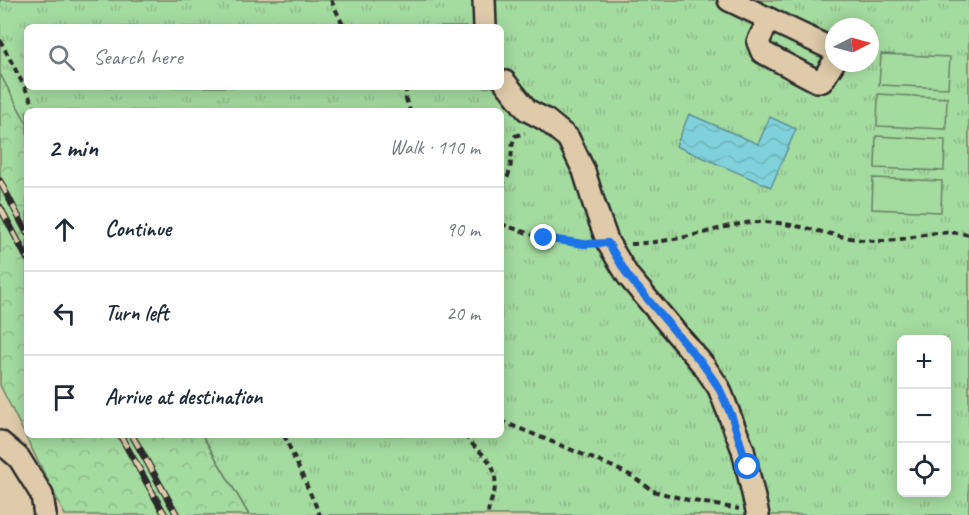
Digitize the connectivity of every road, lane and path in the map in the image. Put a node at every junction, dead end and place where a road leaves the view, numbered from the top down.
1 (331, 0) edge
2 (484, 0) edge
3 (729, 0) edge
4 (769, 19) junction
5 (343, 24) edge
6 (485, 24) edge
7 (0, 40) edge
8 (825, 45) edge
9 (829, 72) edge
10 (505, 82) dead end
11 (24, 86) edge
12 (26, 90) edge
13 (406, 90) edge
14 (35, 108) edge
15 (409, 108) edge
16 (530, 134) dead end
17 (504, 183) edge
18 (504, 225) edge
19 (969, 235) edge
20 (608, 243) junction
21 (504, 422) edge
22 (285, 438) edge
23 (468, 438) edge
24 (0, 442) edge
25 (45, 515) edge
26 (320, 515) edge
27 (488, 515) edge
28 (758, 515) edge

1 - 5 path
2 - 6 street
3 - 4 street
4 - 8 street
4 - 9 street
7 - 11 path
10 - 20 street
12 - 14 path
13 - 15 path
16 - 17 path
18 - 20 path
19 - 20 path
20 - 28 street
21 - 28 path
22 - 26 path
23 - 27 path
24 - 25 street

